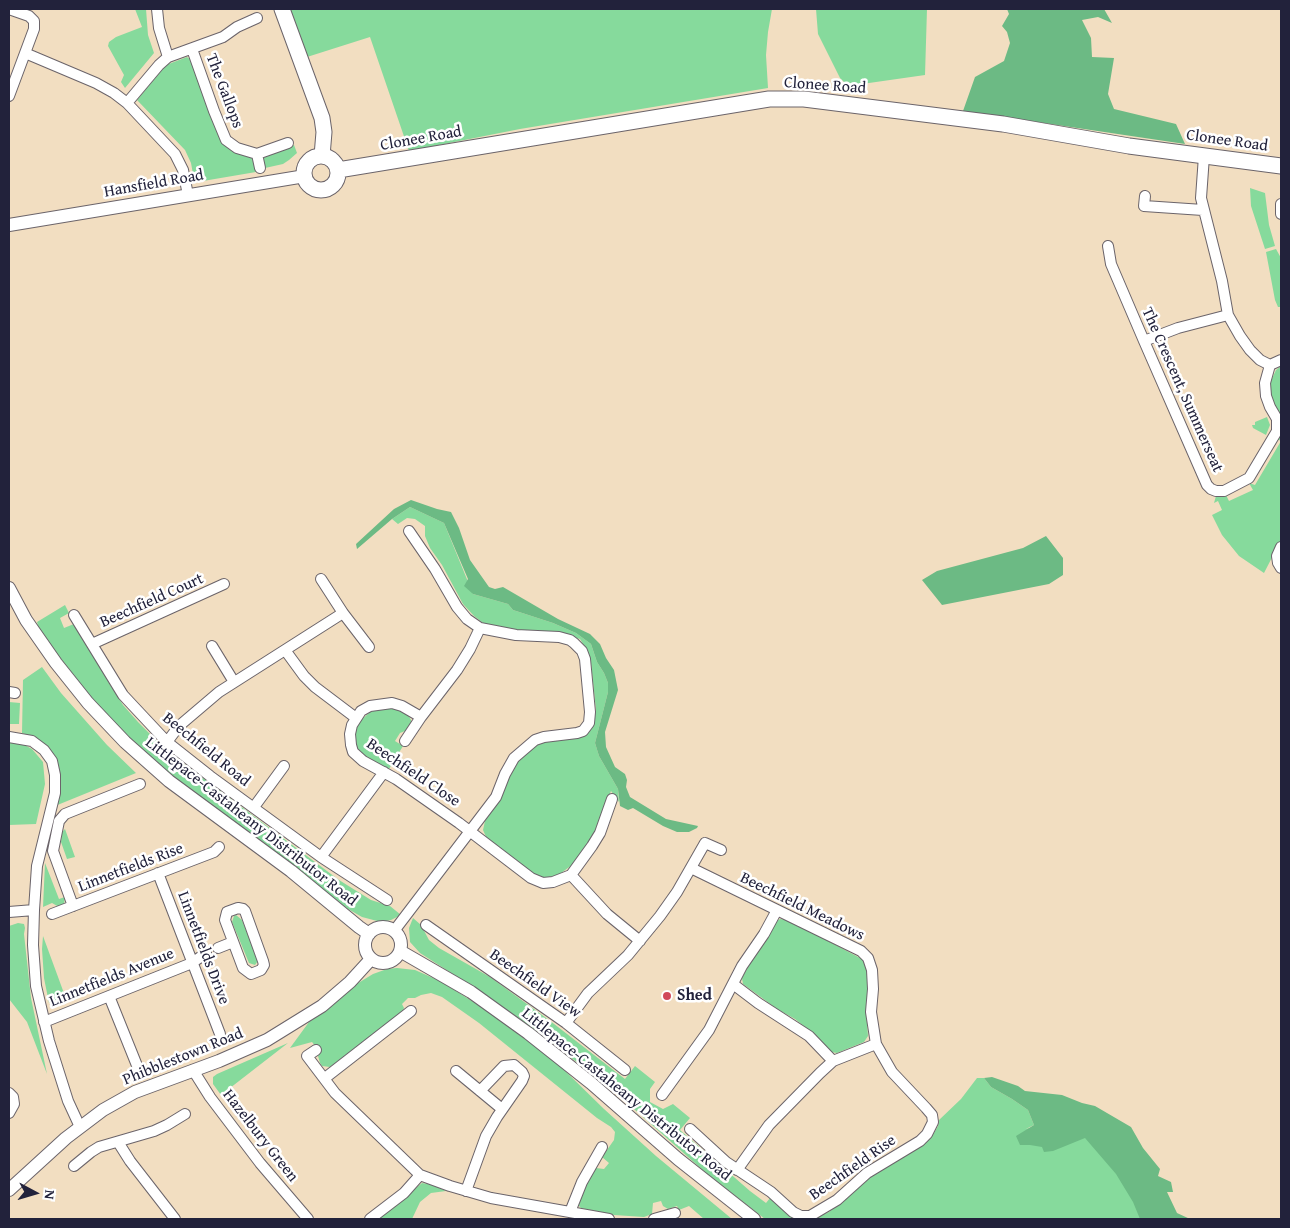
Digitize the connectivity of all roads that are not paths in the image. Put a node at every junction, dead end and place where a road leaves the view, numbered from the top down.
1 (9, 9) edge
2 (157, 9) edge
3 (282, 9) edge
4 (258, 18) dead end
5 (192, 49) junction
6 (25, 53) junction
7 (168, 58) junction
8 (9, 96) edge
9 (127, 103) junction
10 (288, 143) dead end
11 (257, 154) junction
12 (322, 156) junction
13 (1204, 156) junction
14 (1281, 166) edge
15 (260, 168) dead end
16 (338, 170) junction
17 (305, 176) junction
18 (188, 194) junction
19 (1145, 196) dead end
20 (1281, 204) edge
21 (1203, 210) junction
22 (1281, 214) edge
23 (10, 225) edge
24 (1108, 246) dead end
25 (1228, 315) junction
26 (1144, 341) junction
27 (1281, 360) edge
28 (1270, 365) junction
29 (409, 531) dead end
30 (1281, 547) edge
31 (1281, 568) edge
32 (321, 579) dead end
33 (224, 584) dead end
34 (9, 588) edge
35 (343, 613) junction
36 (74, 615) dead end
37 (480, 628) junction
38 (92, 644) junction
39 (212, 646) dead end
40 (369, 647) dead end
41 (285, 650) junction
42 (234, 682) junction
43 (421, 717) junction
44 (356, 718) junction
45 (9, 738) edge
46 (405, 741) dead end
47 (167, 742) junction
48 (284, 766) dead end
49 (384, 772) junction
50 (140, 784) dead end
51 (612, 798) dead end
52 (254, 807) junction
53 (470, 831) junction
54 (219, 847) dead end
55 (721, 850) dead end
56 (321, 858) junction
57 (691, 868) junction
58 (158, 873) junction
59 (571, 876) junction
60 (387, 900) dead end
61 (73, 906) junction
62 (34, 910) junction
63 (777, 910) junction
64 (9, 912) edge
65 (52, 914) dead end
66 (426, 925) dead end
67 (394, 932) junction
68 (369, 934) junction
69 (233, 942) junction
70 (640, 942) junction
71 (218, 948) dead end
72 (400, 951) junction
73 (206, 953) dead end
74 (371, 959) junction
75 (192, 962) junction
76 (733, 984) junction
77 (109, 996) junction
78 (411, 1011) dead end
79 (44, 1022) junction
80 (566, 1024) junction
81 (220, 1034) dead end
82 (876, 1044) junction
83 (316, 1050) dead end
84 (833, 1061) junction
85 (193, 1070) junction
86 (625, 1070) dead end
87 (456, 1071) dead end
88 (140, 1073) dead end
89 (325, 1078) junction
90 (480, 1091) junction
91 (9, 1093) edge
92 (662, 1095) dead end
93 (502, 1109) junction
94 (9, 1113) edge
95 (185, 1114) dead end
96 (933, 1122) joint
97 (80, 1127) junction
98 (690, 1129) dead end
99 (118, 1142) junction
100 (602, 1147) dead end
101 (74, 1166) dead end
102 (737, 1170) junction
103 (420, 1175) junction
104 (9, 1190) edge
105 (466, 1191) junction
106 (570, 1212) junction
107 (675, 1213) dead end
108 (170, 1218) edge
109 (308, 1219) edge
110 (370, 1219) edge
111 (609, 1219) edge
112 (654, 1219) edge
113 (754, 1219) edge

1 - 6 street
2 - 7 street
3 - 12 main road
4 - 5 street, The Gallops
5 - 7 street, The Gallops
5 - 11 street, The Gallops
6 - 8 street
6 - 9 street
7 - 9 street, The Gallops
9 - 18 street
10 - 11 street
11 - 15 street
12 - 16 main road
12 - 17 main road
13 - 14 main road, Clonee Road
13 - 16 main road, Clonee Road
13 - 21 street
16 - 17 main road
17 - 18 street, Hansfield Road
18 - 23 street, Hansfield Road
19 - 21 street
20 - 22 street
21 - 25 street
24 - 26 street, The Crescent, Summerseat
25 - 26 street
25 - 28 street
26 - 28 street, The Crescent, Summerseat
27 - 28 street
29 - 37 street
30 - 31 street
32 - 35 street
33 - 38 street, Beechfield Court
34 - 68 street, Littlepace-Castaheany Distributor Road
35 - 40 street
35 - 41 street
36 - 38 street, Beechfield Road
37 - 43 street, Beechfield Close
37 - 53 street
38 - 47 street, Beechfield Road
39 - 42 street
41 - 42 street
41 - 44 street
42 - 47 street
43 - 44 street
43 - 46 street, Beechfield Close
44 - 49 street, Beechfield Close
45 - 62 street
47 - 52 street, Beechfield Road
48 - 52 street, Beechfield Road
49 - 53 street, Beechfield Close
49 - 56 street
50 - 61 street
51 - 59 street
52 - 56 street, Beechfield Road
53 - 59 street, Beechfield Close
53 - 67 street
54 - 58 street, Linnetfields Rise
55 - 57 street
56 - 60 street, Beechfield Road
57 - 63 street, Beechfield Meadows
57 - 70 street
58 - 61 street, Linnetfields Rise
58 - 75 street, Linnetfields Drive
59 - 70 street
61 - 65 street, Linnetfields Rise
62 - 64 street
62 - 79 street
63 - 76 street
63 - 82 street, Beechfield Meadows
66 - 80 street, Beechfield View
67 - 68 street
67 - 72 street
68 - 74 street
69 - 69 street
69 - 71 street
70 - 80 street
72 - 74 street
72 - 113 street, Littlepace-Castaheany Distributor Road
73 - 75 street, Linnetfields Avenue
74 - 85 street, Phibblestown Road
75 - 77 street, Linnetfields Avenue
75 - 81 street, Linnetfields Drive
76 - 84 street
76 - 92 street
77 - 79 street, Linnetfields Avenue
77 - 88 street
78 - 89 street
79 - 97 street
80 - 86 street, Beechfield View
82 - 84 street
82 - 96 street, Beechfield Meadows
83 - 89 street
84 - 102 street
85 - 97 street, Phibblestown Road
85 - 109 street, Hazelbury Green
87 - 90 street
89 - 103 street
90 - 93 street
90 - 93 street
91 - 94 street
93 - 105 street
95 - 99 street
96 - 102 street, Beechfield Rise
97 - 104 street, Phibblestown Road
98 - 102 street, Beechfield Rise
99 - 101 street
99 - 108 street
100 - 106 street
103 - 105 street
103 - 110 street
105 - 106 street
106 - 111 street
107 - 112 street

